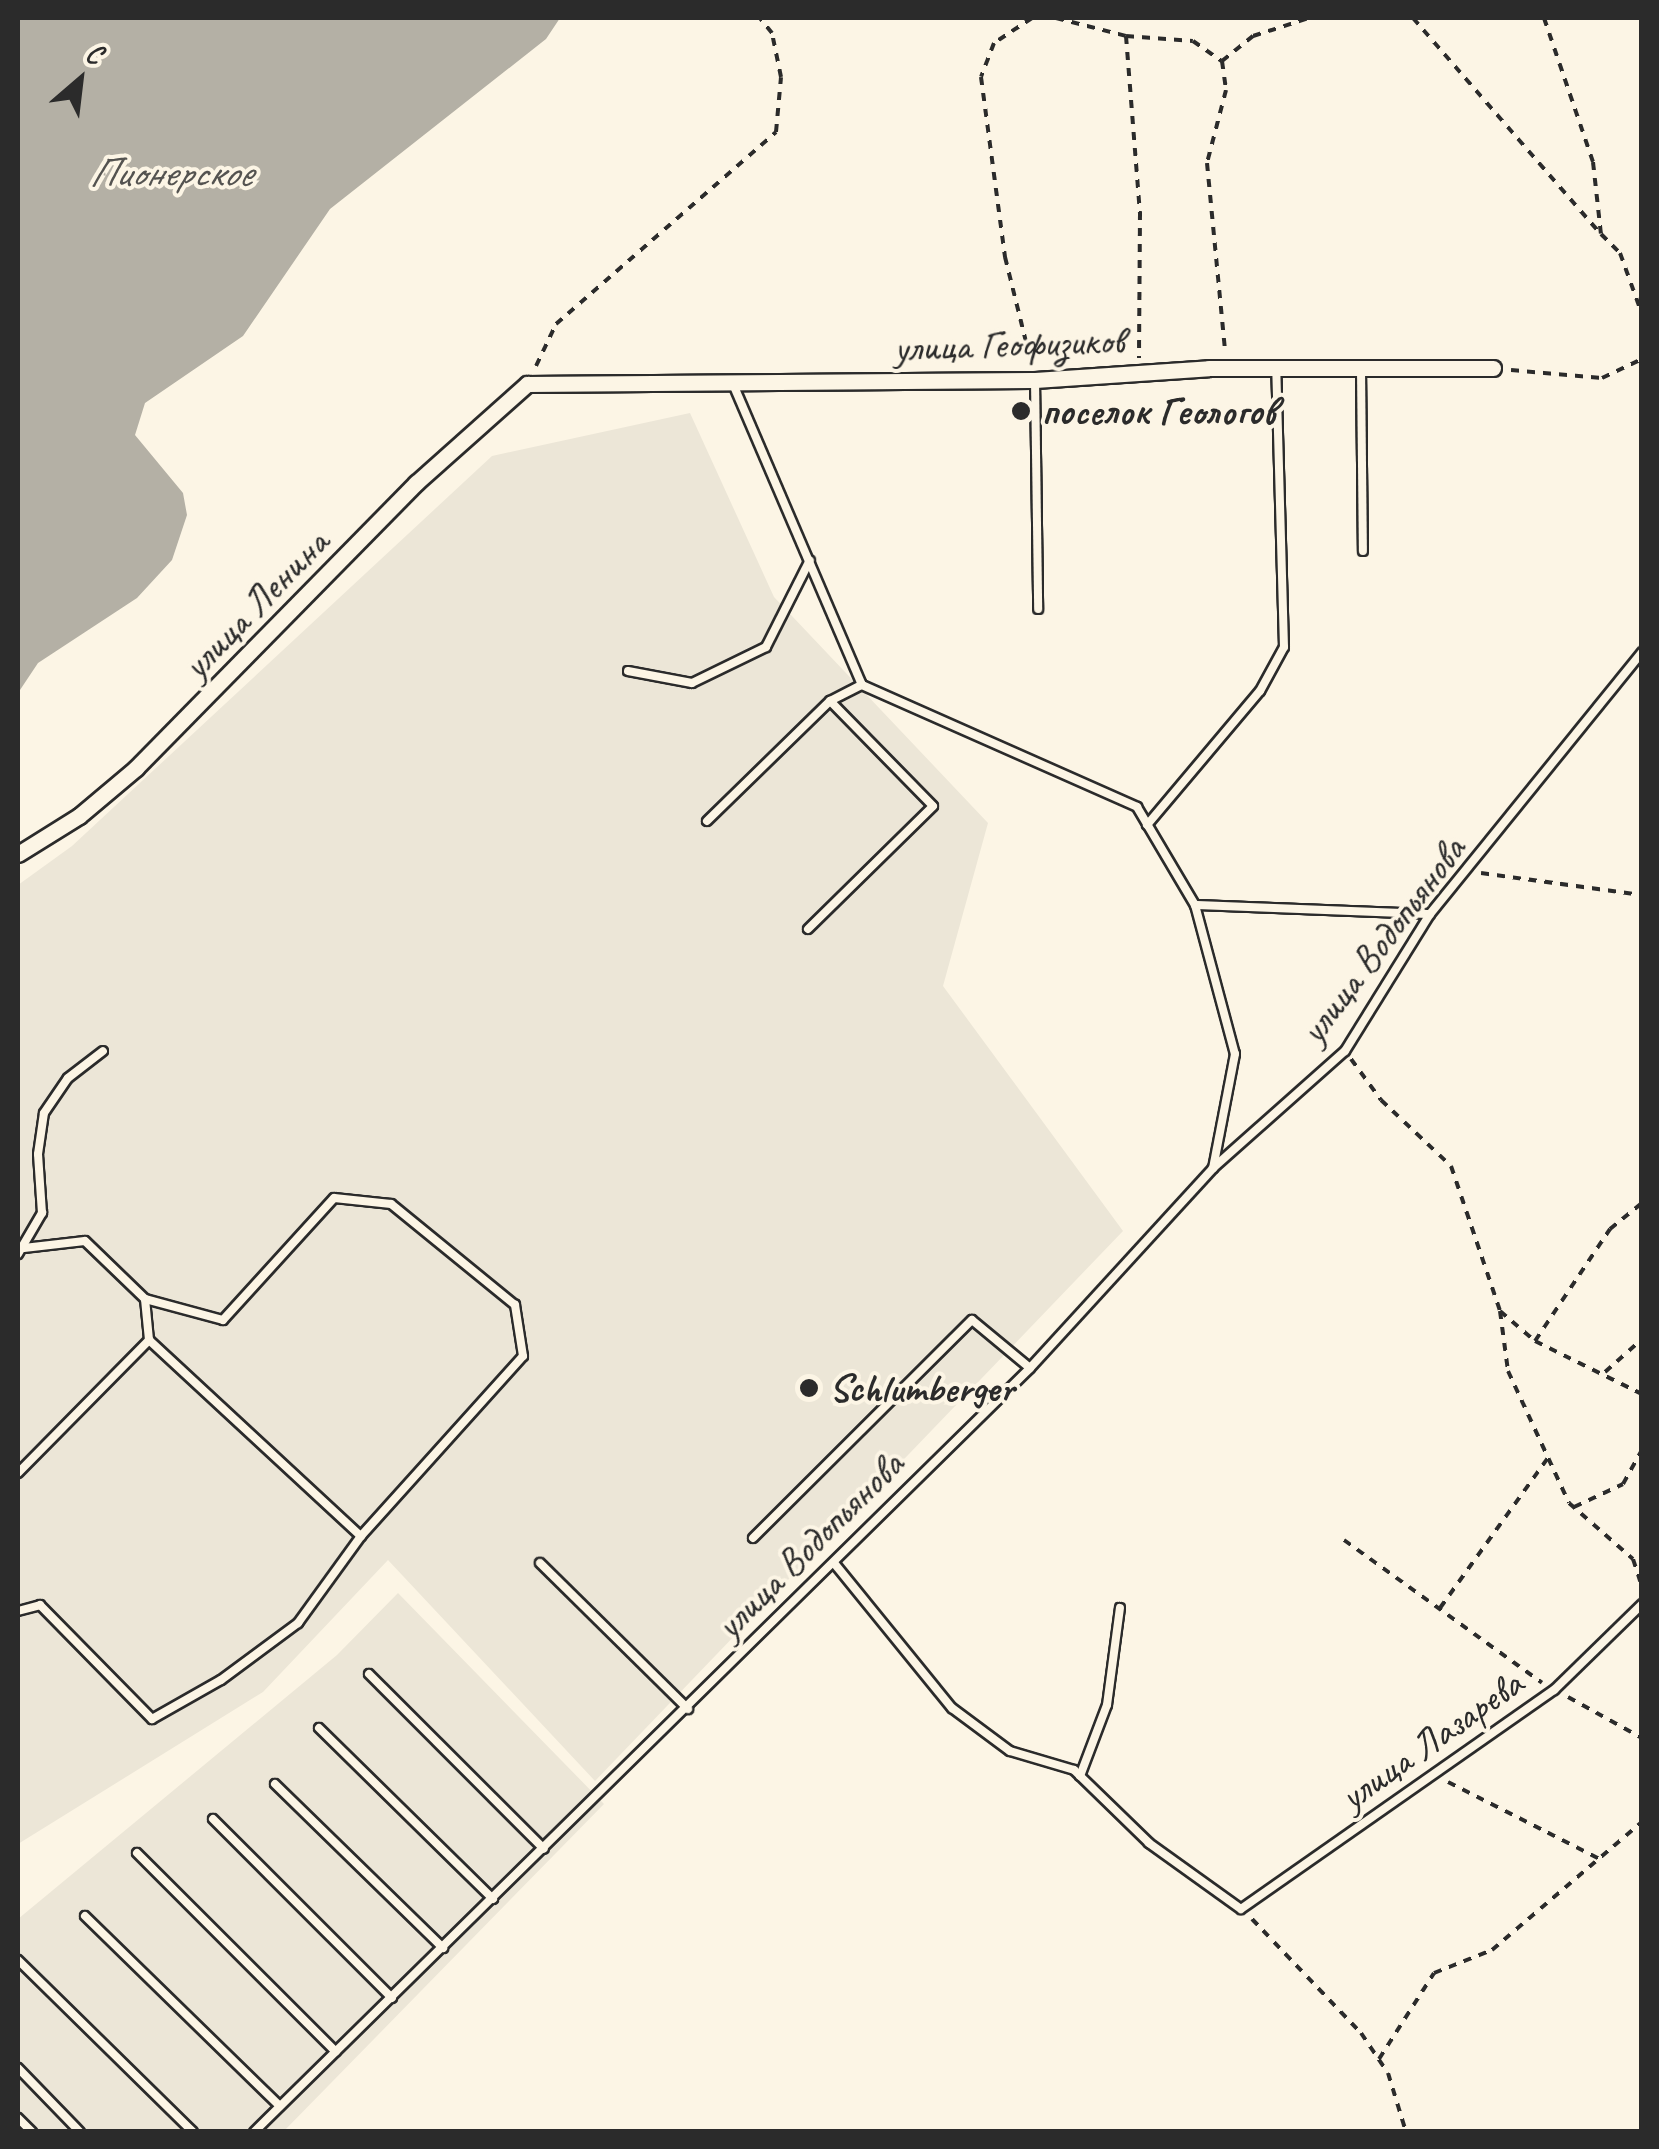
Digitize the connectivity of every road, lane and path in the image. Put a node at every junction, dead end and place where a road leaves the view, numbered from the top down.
1 (760, 18) edge
2 (1032, 18) edge
3 (1056, 18) edge
4 (1309, 18) edge
5 (1413, 18) edge
6 (1544, 18) edge
7 (1126, 36) junction
8 (1222, 61) junction
9 (1601, 234) junction
10 (1642, 314) edge
11 (1642, 359) edge
12 (1226, 368) junction
13 (1493, 368) joint
14 (1276, 369) junction
15 (1362, 369) junction
16 (1139, 373) junction
17 (731, 380) junction
18 (1036, 380) junction
19 (528, 384) junction
20 (1363, 551) dead end
21 (810, 560) junction
22 (1038, 610) dead end
23 (1642, 652) edge
24 (628, 671) dead end
25 (862, 685) junction
26 (830, 701) junction
27 (707, 821) dead end
28 (1147, 825) junction
29 (18, 854) edge
30 (1467, 871) junction
31 (1642, 895) edge
32 (1195, 905) junction
33 (1430, 914) junction
34 (808, 930) dead end
35 (103, 1050) dead end
36 (1346, 1051) junction
37 (1213, 1168) junction
38 (1642, 1203) edge
39 (21, 1251) edge
40 (145, 1299) junction
41 (1500, 1312) junction
42 (1642, 1339) edge
43 (149, 1340) junction
44 (1535, 1341) junction
45 (1030, 1368) junction
46 (1605, 1372) junction
47 (1642, 1394) edge
48 (1642, 1450) edge
49 (1550, 1455) junction
50 (18, 1473) edge
51 (1574, 1508) junction
52 (361, 1536) junction
53 (752, 1538) dead end
54 (1344, 1540) dead end
55 (540, 1563) dead end
56 (834, 1564) junction
57 (1642, 1587) edge
58 (1642, 1604) edge
59 (1120, 1608) dead end
60 (1440, 1608) junction
61 (18, 1611) edge
62 (369, 1674) dead end
63 (1554, 1690) junction
64 (688, 1709) junction
65 (319, 1728) dead end
66 (1642, 1738) edge
67 (1435, 1775) junction
68 (1080, 1776) junction
69 (275, 1784) dead end
70 (213, 1819) dead end
71 (1642, 1822) edge
72 (544, 1850) junction
73 (137, 1853) dead end
74 (1600, 1859) junction
75 (493, 1899) junction
76 (1241, 1909) junction
77 (85, 1916) dead end
78 (443, 1948) junction
79 (18, 1960) edge
80 (392, 1998) junction
81 (336, 2052) junction
82 (1379, 2059) junction
83 (18, 2068) edge
84 (280, 2106) junction
85 (18, 2118) edge
86 (32, 2132) edge
87 (80, 2132) edge
88 (193, 2132) edge
89 (254, 2132) edge
90 (1406, 2132) edge

1 - 19 path
2 - 18 path
3 - 7 path
4 - 8 path
5 - 9 path
6 - 9 path
7 - 8 path
7 - 16 path
8 - 12 path
9 - 10 path
11 - 13 path
12 - 14 street, улица Геофизиков
12 - 16 street, улица Геофизиков
13 - 15 street, улица Геофизиков
14 - 15 street, улица Геофизиков
14 - 28 lane
15 - 20 lane
16 - 18 street, улица Геофизиков
17 - 18 street, улица Геофизиков
17 - 19 street, улица Геофизиков
17 - 21 lane
18 - 22 lane
19 - 29 street, улица Ленина
21 - 24 lane
21 - 25 lane
23 - 30 lane, улица Водопьянова
25 - 26 lane
25 - 28 lane
26 - 27 lane
26 - 34 lane
28 - 32 lane
30 - 31 path
30 - 33 lane, улица Водопьянова
32 - 33 lane
32 - 37 lane
33 - 36 lane, улица Водопьянова
35 - 39 lane
36 - 37 lane, улица Водопьянова
36 - 41 path
37 - 45 lane, улица Водопьянова
38 - 44 path
39 - 40 lane
40 - 43 lane
40 - 52 lane
41 - 44 path
41 - 49 path
42 - 46 path
43 - 50 lane
43 - 52 lane
44 - 46 path
45 - 53 lane
45 - 56 lane, улица Водопьянова
46 - 47 path
48 - 51 path
49 - 51 path
49 - 60 path
51 - 57 path
52 - 61 lane
54 - 60 path
55 - 64 lane
56 - 64 lane, улица Водопьянова
56 - 68 lane
58 - 63 lane, улица Лазарева
59 - 68 lane
60 - 63 path
62 - 72 lane
63 - 66 path
63 - 67 lane, улица Лазарева
64 - 72 lane, улица Водопьянова
65 - 75 lane
67 - 74 path
67 - 76 lane, улица Лазарева
68 - 76 lane
69 - 78 lane
70 - 80 lane
71 - 74 path
72 - 75 lane, улица Водопьянова
73 - 81 lane
74 - 82 path
75 - 78 lane, улица Водопьянова
76 - 82 path
77 - 84 lane
78 - 80 lane, улица Водопьянова
79 - 88 lane
80 - 81 lane, улица Водопьянова
81 - 84 lane, улица Водопьянова
82 - 90 path
83 - 87 lane
84 - 89 lane, улица Водопьянова
85 - 86 lane

